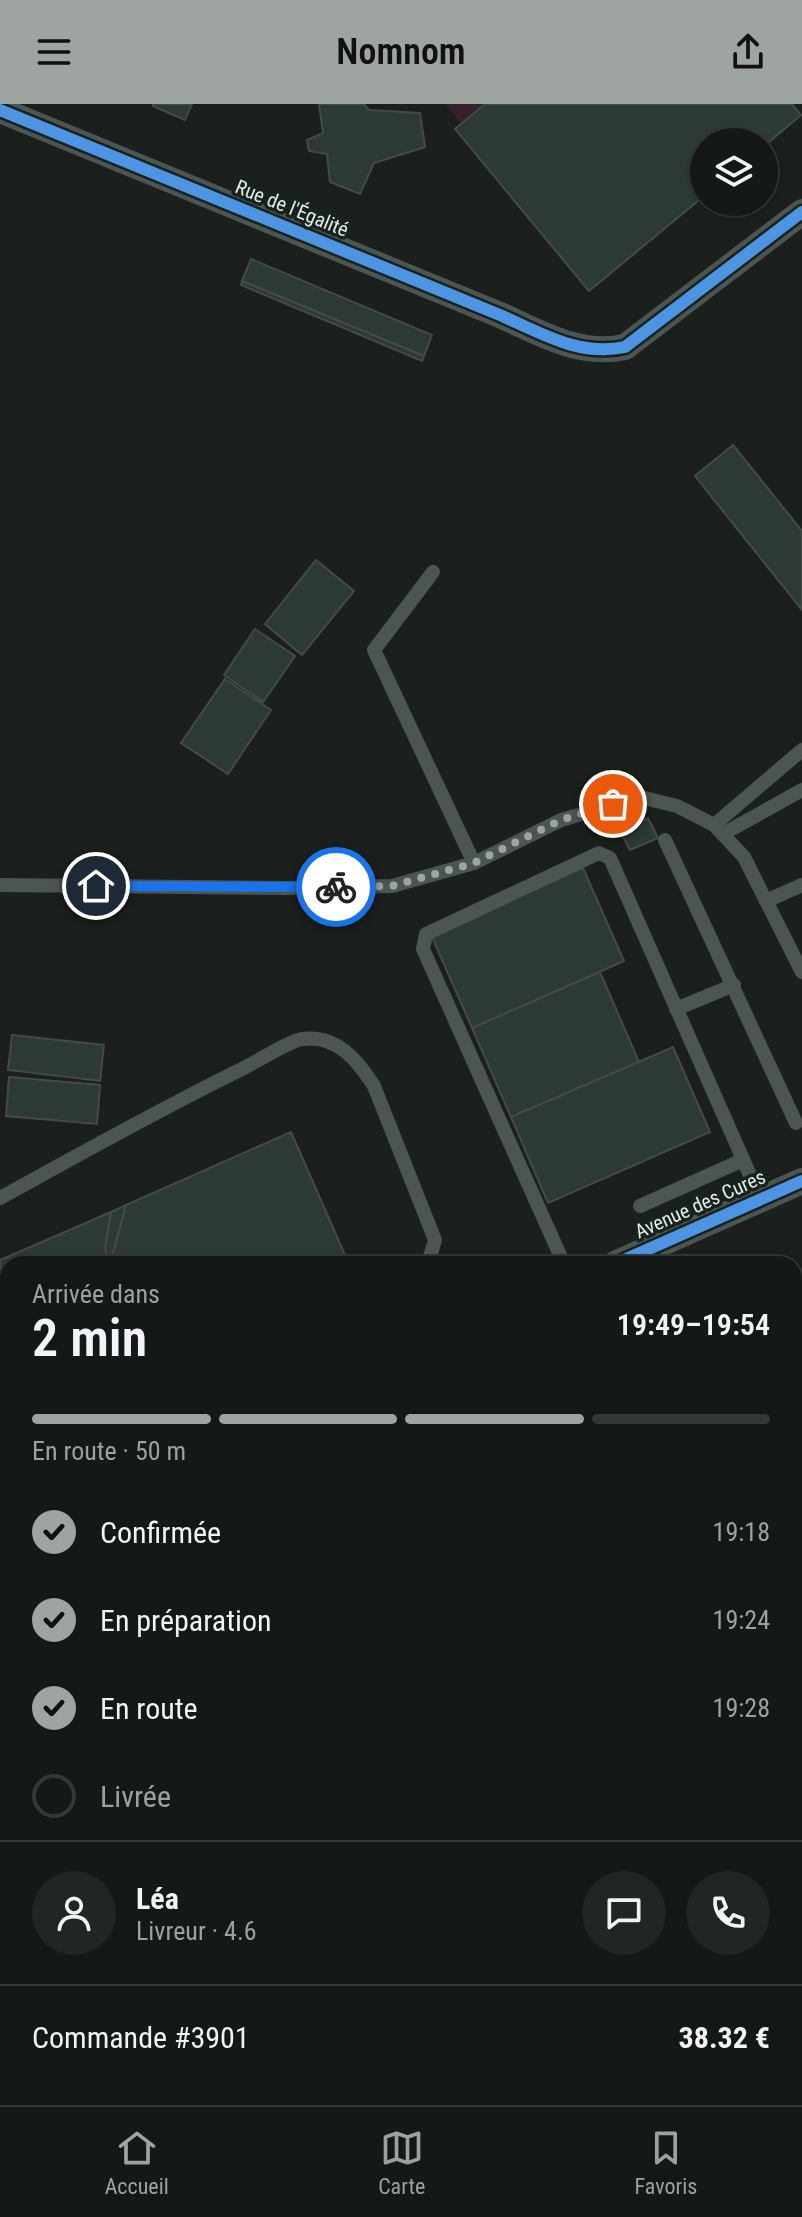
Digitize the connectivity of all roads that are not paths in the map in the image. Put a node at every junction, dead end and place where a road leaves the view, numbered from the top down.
1 (0, 110) edge
2 (802, 212) edge
3 (433, 572) dead end
4 (802, 750) edge
5 (802, 790) edge
6 (719, 829) junction
7 (665, 840) dead end
8 (474, 863) junction
9 (0, 885) edge
10 (802, 885) edge
11 (766, 901) junction
12 (802, 972) edge
13 (734, 985) junction
14 (676, 1009) junction
15 (796, 1123) dead end
16 (743, 1160) junction
17 (802, 1181) edge
18 (0, 1198) edge
19 (761, 1200) junction
20 (640, 1206) dead end
21 (430, 1256) edge
22 (560, 1256) edge
23 (633, 1256) edge

1 - 2 street, Rue de l'Égalité
3 - 8 lane
4 - 6 lane
5 - 6 lane
6 - 8 lane
6 - 11 lane
7 - 13 lane
8 - 9 lane
10 - 11 lane
11 - 12 lane
13 - 14 lane
13 - 15 lane
14 - 16 lane
14 - 22 lane
16 - 19 lane
16 - 20 lane
17 - 19 street, Avenue des Cures
18 - 21 lane
19 - 23 street, Avenue des Cures

